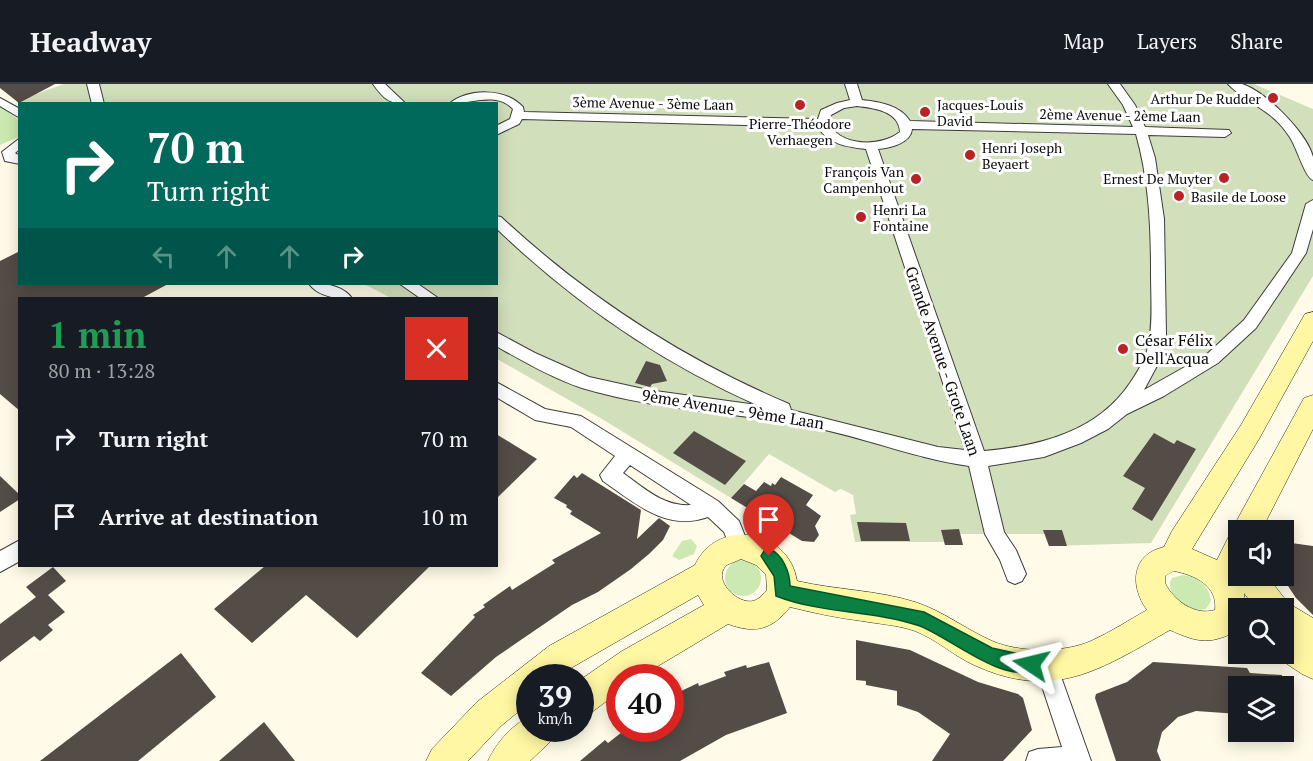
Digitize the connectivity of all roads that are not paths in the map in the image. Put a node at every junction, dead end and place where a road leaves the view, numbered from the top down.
1 (93, 84) edge
2 (379, 84) edge
3 (851, 84) edge
4 (1114, 84) edge
5 (1234, 84) edge
6 (488, 90) edge
7 (0, 100) edge
8 (98, 102) edge
9 (398, 102) edge
10 (458, 102) edge
11 (857, 103) junction
12 (18, 114) edge
13 (519, 116) junction
14 (822, 123) junction
15 (906, 125) junction
16 (498, 130) edge
17 (1142, 130) junction
18 (1225, 133) dead end
19 (18, 144) edge
20 (871, 146) junction
21 (18, 160) edge
22 (1313, 176) edge
23 (1313, 204) edge
24 (498, 222) edge
25 (319, 285) edge
26 (410, 285) edge
27 (342, 297) edge
28 (428, 297) edge
29 (1313, 320) edge
30 (498, 339) edge
31 (498, 389) edge
32 (1313, 405) edge
33 (1121, 409) junction
34 (807, 418) junction
35 (628, 454) junction
36 (977, 459) junction
37 (711, 507) junction
38 (1252, 520) edge
39 (739, 546) junction
40 (18, 550) edge
41 (1174, 558) junction
42 (0, 563) edge
43 (707, 574) junction
44 (1015, 574) dead end
45 (1257, 586) edge
46 (782, 591) junction
47 (1266, 598) edge
48 (1228, 599) edge
49 (725, 608) junction
50 (1171, 614) junction
51 (1228, 616) edge
52 (1294, 623) edge
53 (1294, 636) edge
54 (1313, 637) edge
55 (1313, 646) edge
56 (1294, 652) edge
57 (1313, 663) edge
58 (551, 664) edge
59 (1046, 665) junction
60 (594, 690) edge
61 (516, 692) edge
62 (526, 742) edge
63 (1078, 760) edge
64 (444, 761) edge
65 (506, 761) edge
66 (1038, 761) edge

1 - 8 street
2 - 9 street
3 - 11 street
4 - 17 street
5 - 22 street
6 - 10 street
6 - 13 street
7 - 12 street
11 - 14 street
11 - 15 street
13 - 14 street, 3ème Avenue - 3ème Laan
13 - 16 street
14 - 20 street
15 - 17 street, 2ème Avenue - 2ème Laan
15 - 20 street
17 - 18 street, 2ème Avenue - 2ème Laan
17 - 33 street
19 - 21 street
20 - 36 street, Grande Avenue - Grote Laan
23 - 33 street
24 - 34 street
25 - 27 street
26 - 28 street
29 - 41 street
30 - 34 street, 9ème Avenue - 9ème Laan
31 - 35 street
32 - 38 street
33 - 36 street, 9ème Avenue - 9ème Laan
34 - 36 street, 9ème Avenue - 9ème Laan
35 - 37 street
35 - 37 street
36 - 44 street, Grande Avenue - Grote Laan
37 - 39 street
39 - 43 street
39 - 46 street
40 - 42 street
41 - 48 street
41 - 50 street
43 - 49 street
43 - 58 street
45 - 47 street
46 - 49 street
46 - 59 street
49 - 60 street
50 - 51 street
50 - 59 street
52 - 54 street
53 - 55 street
56 - 57 street
59 - 63 street
61 - 64 street
62 - 65 street
63 - 66 street

